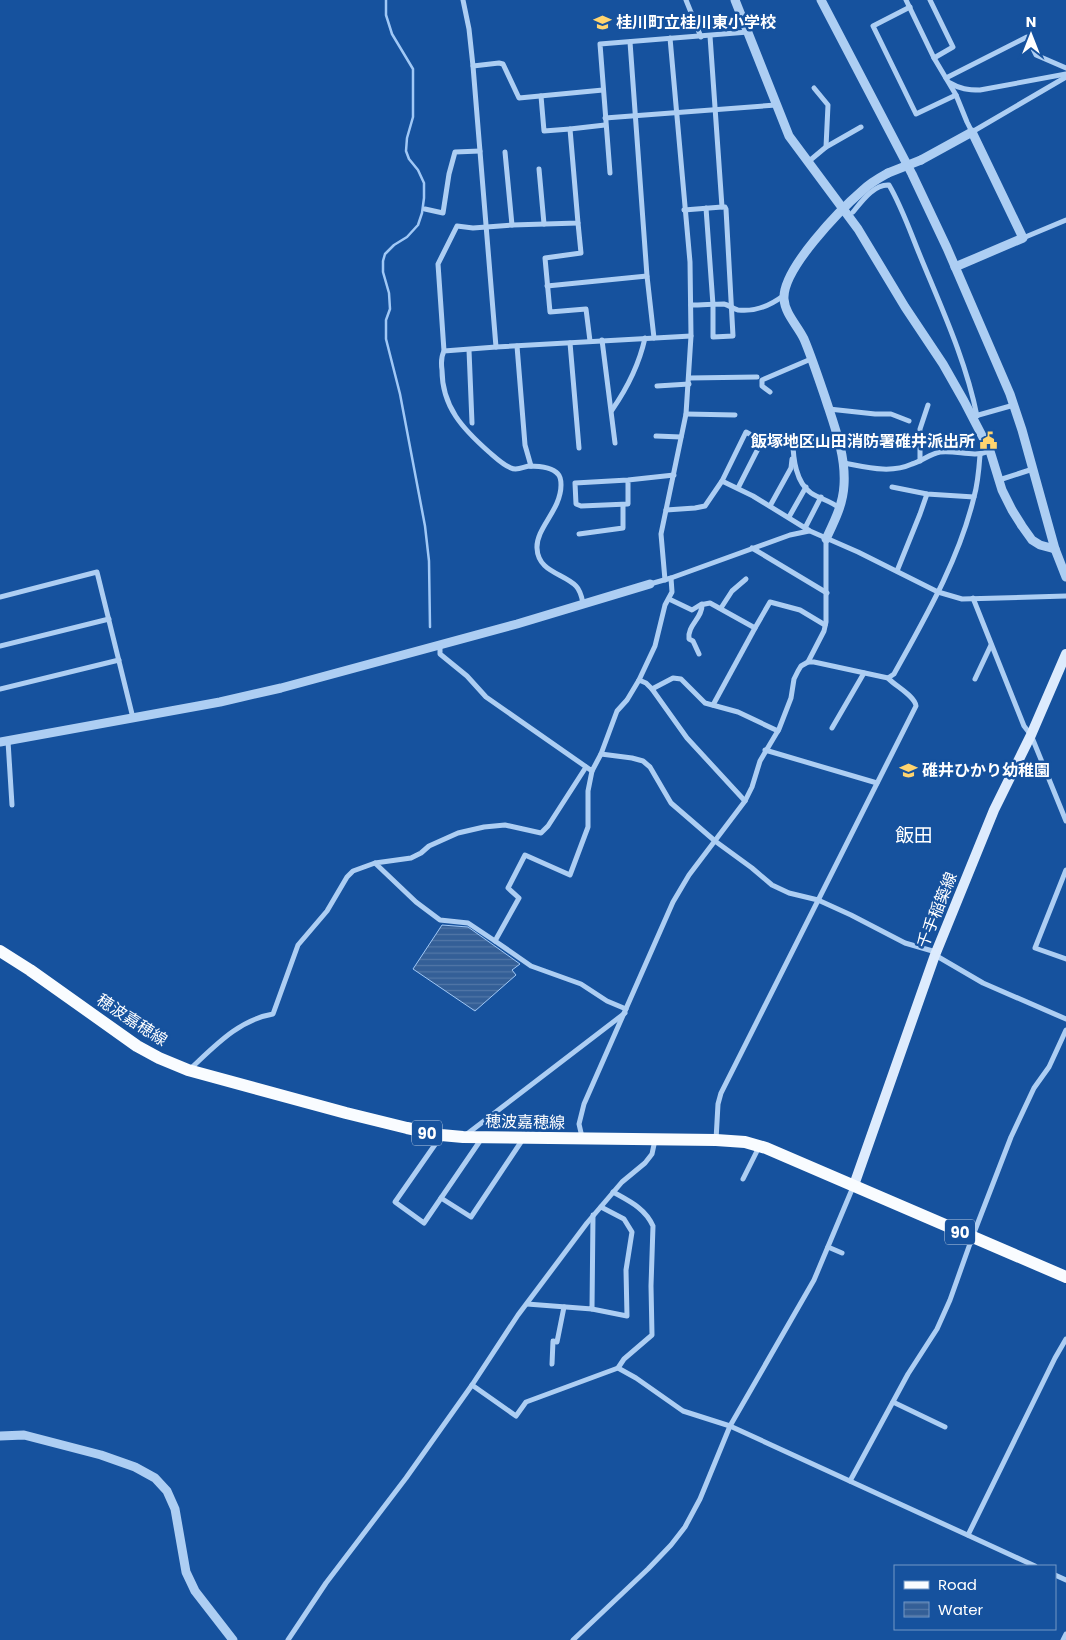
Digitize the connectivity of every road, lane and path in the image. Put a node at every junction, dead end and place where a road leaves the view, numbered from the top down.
1 (463, 0) edge
2 (686, 0) edge
3 (735, 0) edge
4 (821, 0) edge
5 (906, 0) edge
6 (930, 0) edge
7 (910, 7) junction
8 (748, 32) junction
9 (710, 36) junction
10 (701, 37) junction
11 (670, 38) junction
12 (630, 42) junction
13 (934, 58) junction
14 (473, 66) junction
15 (1066, 68) edge
16 (1066, 76) edge
17 (947, 80) junction
18 (814, 88) dead end
19 (603, 90) junction
20 (956, 95) junction
21 (541, 96) junction
22 (776, 105) junction
23 (715, 109) junction
24 (677, 112) junction
25 (635, 115) junction
26 (605, 118) junction
27 (605, 125) junction
28 (861, 127) dead end
29 (570, 129) junction
30 (972, 132) junction
31 (826, 147) junction
32 (480, 151) junction
33 (506, 152) dead end
34 (808, 163) junction
35 (539, 169) dead end
36 (610, 173) dead end
37 (722, 207) junction
38 (706, 208) junction
39 (426, 209) dead end
40 (843, 209) junction
41 (684, 210) junction
42 (853, 212) dead end
43 (1066, 220) edge
44 (578, 223) junction
45 (512, 224) junction
46 (544, 224) junction
47 (485, 227) junction
48 (1023, 238) junction
49 (955, 267) junction
50 (647, 276) junction
51 (548, 286) junction
52 (784, 296) junction
53 (692, 305) junction
54 (713, 305) junction
55 (733, 308) junction
56 (691, 336) junction
57 (645, 338) junction
58 (654, 338) junction
59 (602, 340) junction
60 (590, 341) junction
61 (570, 343) junction
62 (517, 346) junction
63 (496, 348) junction
64 (469, 350) junction
65 (444, 352) junction
66 (811, 358) junction
67 (757, 377) dead end
68 (689, 381) junction
69 (657, 386) dead end
70 (770, 392) dead end
71 (928, 405) dead end
72 (1014, 405) junction
73 (828, 408) junction
74 (611, 411) junction
75 (686, 414) junction
76 (736, 415) dead end
77 (974, 416) junction
78 (909, 421) dead end
79 (472, 423) dead end
80 (656, 436) dead end
81 (681, 437) junction
82 (838, 439) junction
83 (615, 443) dead end
84 (579, 448) dead end
85 (990, 451) junction
86 (980, 455) junction
87 (793, 456) junction
88 (920, 461) junction
89 (844, 463) junction
90 (531, 466) junction
91 (1033, 469) junction
92 (674, 474) junction
93 (628, 480) junction
94 (999, 480) junction
95 (722, 481) junction
96 (806, 487) junction
97 (892, 487) dead end
98 (738, 488) junction
99 (927, 494) junction
100 (821, 497) junction
101 (974, 497) junction
102 (622, 504) junction
103 (770, 506) junction
104 (840, 508) junction
105 (666, 510) junction
106 (788, 517) junction
107 (807, 530) junction
108 (579, 534) dead end
109 (826, 539) junction
110 (752, 548) junction
111 (1055, 549) junction
112 (897, 571) junction
113 (1066, 577) edge
114 (668, 579) junction
115 (746, 579) dead end
116 (650, 584) joint
117 (938, 592) junction
118 (827, 593) junction
119 (1066, 596) edge
120 (0, 597) edge
121 (973, 598) junction
122 (669, 599) junction
123 (584, 603) junction
124 (702, 604) junction
125 (721, 608) junction
126 (110, 619) junction
127 (826, 624) junction
128 (755, 628) junction
129 (440, 645) junction
130 (992, 645) junction
131 (0, 646) edge
132 (700, 654) dead end
133 (1066, 654) edge
134 (119, 660) junction
135 (808, 662) junction
136 (864, 673) junction
137 (888, 678) junction
138 (975, 679) dead end
139 (639, 680) junction
140 (0, 689) edge
141 (652, 689) junction
142 (713, 705) junction
143 (133, 718) junction
144 (832, 728) dead end
145 (778, 731) junction
146 (1031, 735) junction
147 (3, 743) edge
148 (766, 750) junction
149 (602, 754) junction
150 (586, 766) junction
151 (592, 771) junction
152 (877, 783) junction
153 (745, 801) junction
154 (12, 805) dead end
155 (1066, 821) edge
156 (715, 840) junction
157 (375, 863) junction
158 (1066, 870) edge
159 (818, 900) junction
160 (495, 941) junction
161 (0, 951) edge
162 (935, 954) junction
163 (1066, 959) edge
164 (626, 1011) junction
165 (1066, 1019) edge
166 (1066, 1030) edge
167 (188, 1070) junction
168 (441, 1135) junction
169 (463, 1138) junction
170 (482, 1138) junction
171 (523, 1138) junction
172 (582, 1139) junction
173 (656, 1140) junction
174 (716, 1140) junction
175 (759, 1146) junction
176 (743, 1179) dead end
177 (854, 1185) junction
178 (613, 1192) junction
179 (441, 1198) junction
180 (601, 1207) junction
181 (593, 1215) junction
182 (972, 1238) junction
183 (828, 1247) junction
184 (842, 1253) dead end
185 (1066, 1278) edge
186 (527, 1304) junction
187 (564, 1307) junction
188 (592, 1309) junction
189 (1066, 1339) edge
190 (552, 1364) dead end
191 (618, 1368) junction
192 (472, 1385) junction
193 (893, 1402) junction
194 (730, 1426) junction
195 (945, 1427) dead end
196 (0, 1436) edge
197 (850, 1482) junction
198 (968, 1535) junction
199 (1033, 1565) edge
200 (1066, 1634) edge
201 (234, 1640) edge
202 (288, 1640) edge
203 (573, 1640) edge
204 (1063, 1640) edge

1 - 14 street
2 - 10 street
3 - 8 street
4 - 49 street
5 - 7 street
6 - 13 street
7 - 13 street
7 - 20 street
8 - 9 street
8 - 22 street
9 - 10 street
9 - 23 street
10 - 11 street
11 - 12 street
11 - 24 street
12 - 19 street
12 - 25 street
13 - 17 street
14 - 21 street
14 - 32 street
15 - 17 street
16 - 17 street
16 - 30 street
17 - 20 street
18 - 31 street
19 - 21 street
19 - 26 street
20 - 30 street
21 - 29 street
22 - 23 street
22 - 34 street
23 - 24 street
23 - 37 street
24 - 25 street
24 - 41 street
25 - 26 street
25 - 50 street
26 - 27 street
27 - 29 street
27 - 36 street
28 - 31 street
29 - 44 street
30 - 40 street, bridge
30 - 48 street
31 - 34 street
32 - 39 street
32 - 47 street
33 - 45 street
34 - 40 street
35 - 46 street
37 - 38 street
37 - 55 street
38 - 41 street
38 - 54 street
40 - 52 street
40 - 77 street
41 - 53 street
42 - 77 street
43 - 48 street
44 - 46 street
44 - 51 street
45 - 46 street
45 - 47 street
47 - 63 street
47 - 65 street
48 - 49 street
49 - 72 street
50 - 51 street
50 - 58 street
51 - 60 street
52 - 55 street
52 - 66 street
53 - 54 street
53 - 56 street
54 - 55 street
54 - 55 street
56 - 58 street
56 - 68 street
57 - 58 street
57 - 59 street
57 - 74 street
59 - 60 street
59 - 74 street
60 - 61 street
61 - 62 street
61 - 84 street
62 - 63 street
62 - 90 street
63 - 64 street
64 - 65 street
64 - 79 street
65 - 90 street
66 - 70 street
66 - 73 street
67 - 68 street
68 - 69 street
68 - 75 street
71 - 88 street
72 - 77 street
72 - 91 street
73 - 78 street
73 - 82 street
74 - 83 street
75 - 76 street
75 - 81 street
77 - 85 street
80 - 81 street
81 - 92 street
82 - 87 street
82 - 89 street
85 - 86 street
85 - 94 street
86 - 88 street
86 - 101 street
87 - 96 street
87 - 103 street
88 - 89 street
89 - 104 street
90 - 123 street
91 - 94 street
91 - 111 street
92 - 93 street
92 - 105 street
93 - 102 street
93 - 102 street
94 - 111 street
95 - 98 street
95 - 98 street
95 - 105 street
96 - 100 street
96 - 106 street
97 - 99 street
98 - 103 street
99 - 101 street
99 - 112 street
100 - 104 street
100 - 107 street
101 - 117 street
102 - 108 street
103 - 106 street
104 - 109 street
105 - 114 street
106 - 107 street
107 - 109 street
107 - 110 street
109 - 112 street
109 - 118 street
110 - 114 street
110 - 118 street
111 - 113 street
112 - 117 street
114 - 116 street
114 - 122 street
115 - 125 street
116 - 123 street
117 - 121 street
117 - 137 street
118 - 127 street
119 - 121 street
120 - 126 street
121 - 130 street
122 - 124 street
122 - 139 street
123 - 129 street
124 - 125 street
124 - 132 street
125 - 128 street
126 - 131 street
126 - 134 street
127 - 128 street
127 - 135 street
128 - 142 street
129 - 143 street
129 - 150 street
130 - 138 street
130 - 146 street
133 - 146 main road, 千手稲築線
134 - 140 street
134 - 143 street
135 - 136 street
135 - 145 street
136 - 137 street
136 - 144 street
137 - 152 street
139 - 141 street
139 - 149 street
141 - 142 street
141 - 153 street
142 - 145 street
143 - 147 street
145 - 148 street
146 - 155 street
146 - 162 main road, 千手稲築線
147 - 154 street
148 - 152 street
148 - 153 street
149 - 151 street
149 - 156 street
150 - 151 street
150 - 157 street
151 - 160 street
152 - 159 street
153 - 156 street
156 - 159 street
156 - 164 street
157 - 160 street
157 - 167 street
158 - 163 street
159 - 162 street
159 - 174 street
160 - 164 street
161 - 167 main road, 穂波嘉穂線 / 90
162 - 165 street
162 - 177 main road, 千手稲築線
164 - 169 street
164 - 172 street
166 - 182 street
167 - 168 main road, 穂波嘉穂線 / 90
168 - 169 main road, 穂波嘉穂線 / 90
168 - 179 street
169 - 170 main road, 穂波嘉穂線 / 90
170 - 171 main road, 穂波嘉穂線 / 90
170 - 179 street
171 - 172 main road, 穂波嘉穂線 / 90
171 - 179 street
172 - 173 main road, 穂波嘉穂線 / 90
173 - 174 main road, 穂波嘉穂線 / 90
173 - 178 street
174 - 175 main road, 穂波嘉穂線 / 90
175 - 176 street
175 - 177 main road, 穂波嘉穂線 / 90
177 - 182 main road, 穂波嘉穂線 / 90
177 - 183 street
178 - 180 street
178 - 191 street
180 - 181 street
180 - 188 street
181 - 186 street
181 - 188 street
182 - 185 main road, 穂波嘉穂線 / 90
182 - 193 street
183 - 184 street
183 - 194 street
186 - 187 street
186 - 192 street
187 - 188 street
187 - 190 street
189 - 198 street
191 - 192 street
191 - 194 street
192 - 202 street
193 - 195 street
193 - 197 street
194 - 197 street
194 - 203 street
196 - 201 street
197 - 198 street
198 - 199 street
200 - 204 street

